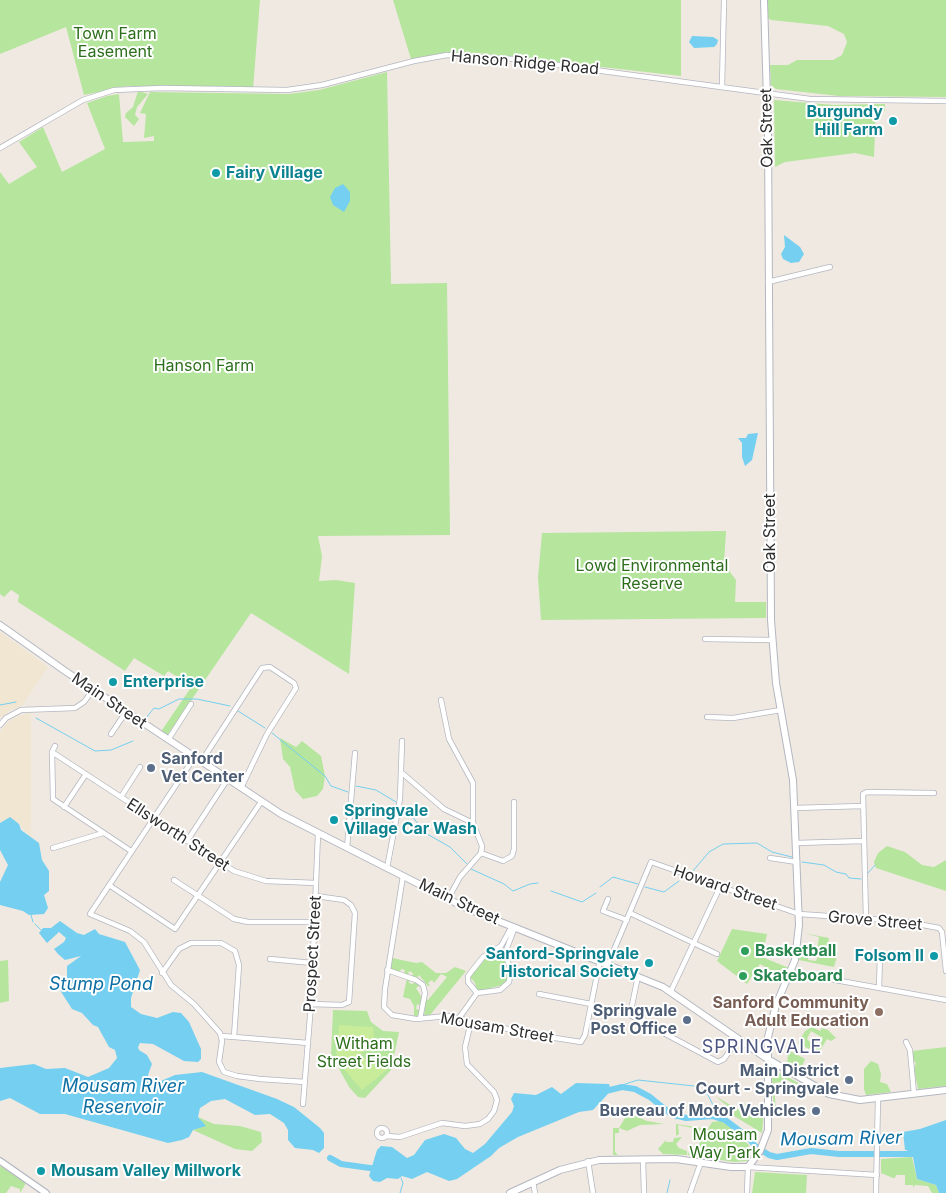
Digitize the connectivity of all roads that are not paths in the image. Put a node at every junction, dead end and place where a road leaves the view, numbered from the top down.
1 (724, 0) edge
2 (764, 0) edge
3 (722, 87) junction
4 (767, 93) junction
5 (946, 101) edge
6 (0, 148) edge
7 (830, 267) dead end
8 (767, 282) junction
9 (0, 625) edge
10 (706, 639) dead end
11 (771, 640) junction
12 (93, 690) junction
13 (441, 700) dead end
14 (192, 704) dead end
15 (780, 710) junction
16 (126, 712) junction
17 (707, 717) dead end
18 (0, 725) edge
19 (111, 734) dead end
20 (168, 740) junction
21 (402, 741) dead end
22 (55, 746) dead end
23 (52, 752) junction
24 (355, 753) dead end
25 (194, 758) junction
26 (200, 762) junction
27 (140, 767) dead end
28 (402, 773) junction
29 (86, 774) junction
30 (228, 780) junction
31 (241, 788) junction
32 (934, 793) dead end
33 (120, 797) junction
34 (261, 802) junction
35 (514, 802) dead end
36 (862, 806) junction
37 (64, 807) junction
38 (795, 808) junction
39 (153, 818) junction
40 (473, 823) junction
41 (103, 833) junction
42 (318, 834) junction
43 (187, 841) junction
44 (863, 841) junction
45 (796, 843) junction
46 (53, 848) dead end
47 (347, 848) junction
48 (131, 851) junction
49 (481, 853) junction
50 (770, 858) dead end
51 (797, 862) junction
52 (220, 863) junction
53 (387, 868) junction
54 (403, 876) junction
55 (174, 880) dead end
56 (316, 883) junction
57 (109, 885) junction
58 (720, 887) junction
59 (198, 896) junction
60 (316, 896) junction
61 (448, 899) junction
62 (608, 899) dead end
63 (630, 913) junction
64 (799, 914) junction
65 (627, 920) junction
66 (866, 920) junction
67 (315, 922) junction
68 (513, 927) junction
69 (945, 939) edge
70 (694, 943) junction
71 (498, 949) junction
72 (505, 952) junction
73 (717, 954) dead end
74 (880, 956) dead end
75 (270, 959) dead end
76 (600, 960) junction
77 (312, 963) junction
78 (608, 964) junction
79 (387, 970) junction
80 (946, 971) edge
81 (791, 972) junction
82 (162, 973) junction
83 (638, 976) junction
84 (879, 988) junction
85 (671, 991) junction
86 (477, 993) junction
87 (540, 994) dead end
88 (946, 1000) edge
89 (311, 1004) junction
90 (591, 1007) junction
91 (610, 1012) dead end
92 (459, 1018) junction
93 (420, 1019) junction
94 (472, 1022) junction
95 (222, 1036) junction
96 (234, 1037) junction
97 (768, 1037) junction
98 (738, 1039) junction
99 (906, 1042) dead end
100 (308, 1043) junction
101 (747, 1045) junction
102 (766, 1058) junction
103 (780, 1065) junction
104 (305, 1082) junction
105 (768, 1082) junction
106 (946, 1090) edge
107 (914, 1094) junction
108 (878, 1099) junction
109 (303, 1104) dead end
110 (387, 1136) dead end
111 (644, 1159) junction
112 (0, 1162) edge
113 (588, 1162) junction
114 (700, 1162) junction
115 (748, 1166) junction
116 (877, 1175) junction
117 (533, 1182) junction
118 (46, 1193) edge
119 (510, 1193) edge
120 (535, 1193) edge
121 (593, 1193) edge
122 (644, 1193) edge
123 (690, 1193) edge
124 (747, 1193) edge
125 (876, 1193) edge

1 - 3 street
2 - 4 main road, Oak Street
3 - 4 street, Hanson Ridge Road
3 - 6 street, Hanson Ridge Road
4 - 5 street, Hanson Ridge Road
4 - 8 main road, Oak Street
7 - 8 street
8 - 11 main road, Oak Street
9 - 12 main road, Main Street
10 - 11 street
11 - 15 main road, Oak Street
12 - 16 main road, Main Street
12 - 18 street
13 - 40 street
14 - 20 street
15 - 17 street
15 - 38 main road, Oak Street
16 - 19 street
16 - 20 main road, Main Street
20 - 25 main road, Main Street
21 - 28 street
22 - 23 street
23 - 29 street, Ellsworth Street
23 - 37 street
24 - 47 street
25 - 26 main road, Main Street
25 - 39 street
26 - 30 main road, Main Street
26 - 31 street
27 - 33 street
28 - 40 street
28 - 53 street
29 - 33 street, Ellsworth Street
29 - 37 street
30 - 31 main road, Main Street
30 - 43 street
31 - 34 main road, Main Street
32 - 36 street
33 - 39 street, Ellsworth Street
34 - 42 main road, Main Street
34 - 52 street
35 - 49 street
36 - 38 street
36 - 44 street
37 - 41 street
38 - 45 main road, Oak Street
39 - 43 street, Ellsworth Street
39 - 48 street
40 - 49 street
41 - 46 street
41 - 48 street
42 - 47 main road, Main Street
42 - 56 street, Prospect Street
43 - 52 street, Ellsworth Street
44 - 45 street
44 - 66 street
45 - 51 main road, Oak Street
47 - 53 main road, Main Street
48 - 57 street
49 - 61 street
50 - 51 street
51 - 64 main road, Oak Street
52 - 56 street, Ellsworth Street
52 - 59 street
53 - 54 main road, Main Street
54 - 61 main road, Main Street
54 - 79 street
55 - 59 street
56 - 60 street, Prospect Street
57 - 59 street
57 - 82 street
58 - 63 street, Howard Street
58 - 64 street, Howard Street
58 - 70 street
59 - 67 street
60 - 67 street, Prospect Street
60 - 89 street
61 - 68 main road, Main Street
62 - 65 street
63 - 65 street
63 - 70 street
64 - 66 street, Grove Street
64 - 81 main road, Oak Street
65 - 78 street
66 - 69 street, Grove Street
67 - 77 street, Prospect Street
68 - 71 street
68 - 72 street
68 - 76 main road, Main Street
69 - 80 street
70 - 73 street
70 - 85 street
71 - 72 street
71 - 86 street
72 - 86 street
74 - 84 street
75 - 77 street
76 - 78 main road, Main Street
76 - 90 street
77 - 89 street, Prospect Street
78 - 83 main road, Main Street
79 - 93 street
79 - 93 street, Mousam Street
81 - 84 street
81 - 97 main road, Oak Street
82 - 95 street
82 - 96 street
83 - 85 main road, Main Street
83 - 98 street
84 - 88 street
85 - 98 main road, Main Street
86 - 92 street
87 - 90 street
89 - 100 street, Prospect Street
90 - 91 street
90 - 94 street, Mousam Street
92 - 93 street, Mousam Street
92 - 94 street, Mousam Street
94 - 110 street
95 - 96 street
95 - 104 street
96 - 100 street
97 - 101 main road
97 - 102 main road, Oak Street
98 - 101 main road, Main Street
99 - 107 street
100 - 104 street, Prospect Street
101 - 102 main road, Main Street
102 - 103 main road, Main Street
102 - 105 main road, Oak Street
103 - 105 main road
103 - 108 main road, Main Street
104 - 109 street, Prospect Street
105 - 115 main road, Oak Street
106 - 107 main road, Main Street
107 - 108 main road, Main Street
108 - 116 street
111 - 113 main road
111 - 114 main road
111 - 122 street
112 - 118 street
113 - 117 main road
113 - 121 street
114 - 115 main road
114 - 123 street
115 - 116 street
115 - 124 street
116 - 125 street
117 - 119 main road
117 - 120 street

